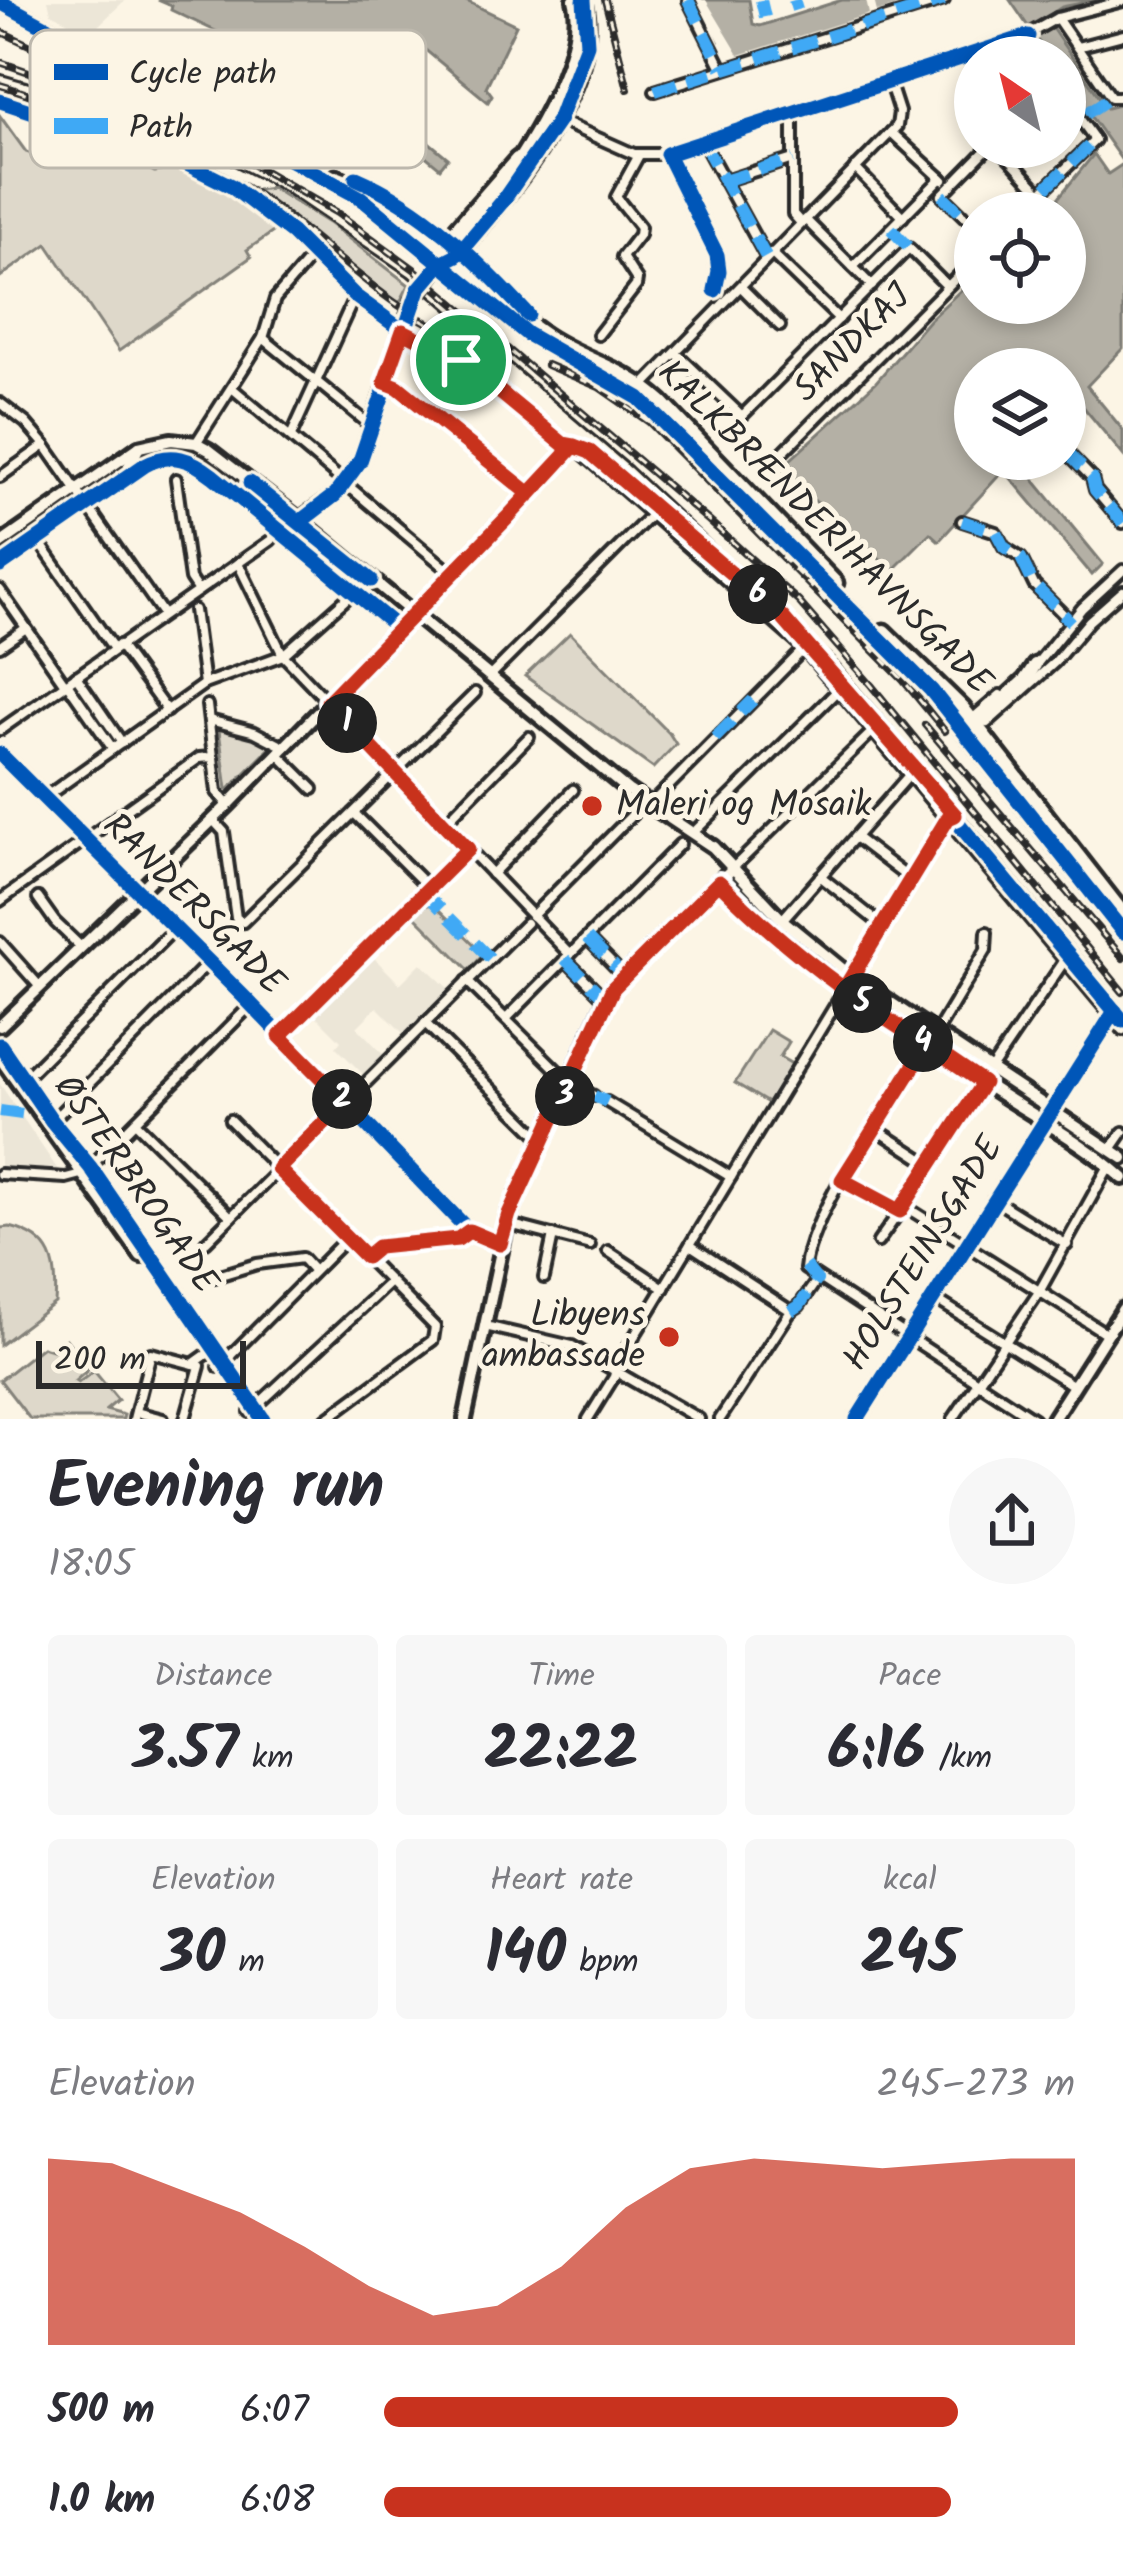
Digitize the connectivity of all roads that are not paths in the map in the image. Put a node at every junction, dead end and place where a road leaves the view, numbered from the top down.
1 (574, 0) edge
2 (584, 0) edge
3 (688, 0) edge
4 (944, 0) edge
5 (1123, 1) edge
6 (0, 2) edge
7 (1053, 20) junction
8 (49, 30) edge
9 (1123, 35) edge
10 (1029, 36) edge
11 (1068, 36) edge
12 (1086, 44) edge
13 (1086, 60) edge
14 (954, 62) edge
15 (722, 68) junction
16 (890, 84) junction
17 (655, 91) dead end
18 (1123, 97) edge
19 (544, 114) junction
20 (793, 114) junction
21 (558, 121) junction
22 (891, 132) junction
23 (703, 142) junction
24 (639, 155) junction
25 (517, 159) junction
26 (793, 159) junction
27 (856, 168) junction
28 (969, 168) edge
29 (1018, 168) edge
30 (1065, 168) edge
31 (312, 169) joint
32 (941, 178) junction
33 (724, 181) junction
34 (950, 187) junction
35 (1040, 192) joint
36 (954, 207) edge
37 (903, 217) junction
38 (803, 221) junction
39 (435, 236) junction
40 (296, 239) dead end
41 (449, 255) junction
42 (769, 255) junction
43 (312, 256) junction
44 (854, 267) junction
45 (954, 279) edge
46 (872, 286) junction
47 (947, 286) junction
48 (744, 290) dead end
49 (356, 296) junction
50 (838, 319) junction
51 (780, 326) dead end
52 (403, 331) junction
53 (598, 335) dead end
54 (263, 338) junction
55 (679, 356) dead end
56 (316, 382) junction
57 (385, 382) junction
58 (232, 388) junction
59 (639, 390) junction
60 (0, 403) edge
61 (371, 426) junction
62 (552, 435) dead end
63 (290, 437) junction
64 (196, 443) junction
65 (45, 446) junction
66 (139, 447) junction
67 (769, 466) dead end
68 (1086, 472) edge
69 (0, 477) edge
70 (176, 479) dead end
71 (346, 483) junction
72 (76, 491) junction
73 (530, 494) junction
74 (87, 506) junction
75 (653, 513) junction
76 (301, 521) junction
77 (962, 521) dead end
78 (1123, 523) edge
79 (276, 537) joint
80 (38, 540) junction
81 (0, 544) edge
82 (238, 563) junction
83 (0, 566) edge
84 (1123, 570) edge
85 (453, 574) junction
86 (0, 590) edge
87 (198, 591) junction
88 (1123, 591) edge
89 (354, 592) dead end
90 (194, 610) dead end
91 (163, 614) junction
92 (413, 615) junction
93 (1071, 622) junction
94 (26, 628) junction
95 (0, 646) edge
96 (117, 647) junction
97 (804, 650) junction
98 (283, 655) junction
99 (1035, 665) joint
100 (76, 676) junction
101 (489, 677) junction
102 (66, 684) junction
103 (204, 684) junction
104 (838, 690) junction
105 (475, 693) dead end
106 (328, 702) junction
107 (206, 705) dead end
108 (166, 711) junction
109 (209, 720) junction
110 (975, 728) junction
111 (0, 730) edge
112 (872, 732) junction
113 (529, 737) dead end
114 (117, 746) junction
115 (281, 750) junction
116 (0, 754) edge
117 (212, 757) junction
118 (394, 772) junction
119 (911, 773) junction
120 (313, 789) dead end
121 (573, 790) dead end
122 (44, 798) junction
123 (228, 806) junction
124 (649, 806) junction
125 (354, 813) junction
126 (633, 814) dead end
127 (948, 818) junction
128 (213, 820) junction
129 (444, 824) junction
130 (693, 832) junction
131 (855, 837) junction
132 (87, 841) junction
133 (680, 844) dead end
134 (468, 849) junction
135 (734, 867) junction
136 (493, 874) junction
137 (820, 876) junction
138 (911, 880) junction
139 (719, 882) junction
140 (429, 888) junction
141 (138, 893) junction
142 (38, 898) dead end
143 (0, 901) edge
144 (1123, 914) edge
145 (529, 919) junction
146 (782, 920) junction
147 (883, 926) junction
148 (175, 928) junction
149 (1123, 931) edge
150 (987, 932) dead end
151 (587, 938) junction
152 (0, 942) edge
153 (81, 947) junction
154 (568, 957) junction
155 (1065, 960) junction
156 (208, 963) junction
157 (624, 976) junction
158 (852, 977) junction
159 (467, 980) junction
160 (40, 987) junction
161 (843, 991) junction
162 (606, 1000) junction
163 (251, 1005) junction
164 (1111, 1016) junction
165 (506, 1019) junction
166 (425, 1023) junction
167 (0, 1026) edge
168 (1123, 1030) edge
169 (936, 1034) junction
170 (280, 1036) junction
171 (0, 1045) edge
172 (927, 1045) junction
173 (0, 1058) edge
174 (992, 1069) junction
175 (21, 1082) junction
176 (570, 1083) junction
177 (983, 1083) junction
178 (594, 1096) dead end
179 (345, 1102) junction
180 (607, 1102) dead end
181 (1052, 1108) junction
182 (230, 1120) dead end
183 (1043, 1121) junction
184 (135, 1122) junction
185 (49, 1123) junction
186 (873, 1127) junction
187 (1123, 1132) edge
188 (545, 1137) junction
189 (1112, 1148) junction
190 (1123, 1158) edge
191 (930, 1164) junction
192 (1109, 1166) junction
193 (278, 1169) junction
194 (86, 1170) junction
195 (0, 1174) edge
196 (731, 1177) junction
197 (1123, 1178) edge
198 (842, 1180) junction
199 (993, 1199) junction
200 (903, 1209) junction
201 (231, 1217) junction
202 (508, 1224) junction
203 (469, 1231) junction
204 (553, 1234) junction
205 (346, 1238) junction
206 (206, 1242) dead end
207 (878, 1242) dead end
208 (500, 1244) junction
209 (590, 1245) dead end
210 (690, 1245) junction
211 (964, 1245) junction
212 (1066, 1245) junction
213 (608, 1251) dead end
214 (366, 1257) junction
215 (313, 1270) junction
216 (214, 1277) dead end
217 (544, 1278) dead end
218 (817, 1280) junction
219 (390, 1282) junction
220 (664, 1288) junction
221 (1039, 1292) junction
222 (932, 1297) junction
223 (1123, 1309) edge
224 (791, 1311) junction
225 (484, 1326) junction
226 (1107, 1334) junction
227 (907, 1337) junction
228 (1005, 1343) junction
229 (211, 1351) junction
230 (193, 1364) junction
231 (221, 1365) junction
232 (616, 1371) junction
233 (978, 1382) junction
234 (1074, 1386) junction
235 (256, 1414) edge
236 (135, 1415) edge
237 (164, 1419) edge
238 (185, 1419) edge
239 (326, 1419) edge
240 (465, 1419) edge
241 (588, 1419) edge
242 (699, 1419) edge
243 (720, 1419) edge
244 (857, 1419) edge
245 (953, 1419) edge
246 (1034, 1419) edge
247 (1054, 1419) edge

1 - 19 street
2 - 21 street
3 - 15 street
4 - 15 street
5 - 7 street
6 - 8 main road, KALKBRÆNDERIHAVNSGADE
7 - 10 street
7 - 11 street
9 - 12 street
13 - 18 street
14 - 16 street
15 - 17 street
16 - 20 street
16 - 22 street
19 - 21 street
19 - 25 street
20 - 23 street
20 - 26 street
21 - 24 street
21 - 41 street
22 - 27 street
22 - 32 street
23 - 24 street
23 - 33 street
24 - 53 street
25 - 39 main road
25 - 41 street
26 - 33 street
26 - 38 street
27 - 37 street
27 - 38 street
28 - 34 street
29 - 35 street
30 - 35 street
31 - 39 main road, KALKBRÆNDERIHAVNSGADE
31 - 41 main road, KALKBRÆNDERIHAVNSGADE
32 - 34 street
32 - 37 street
33 - 42 street
34 - 36 street
37 - 44 street
38 - 42 street
38 - 44 street
39 - 41 main road, KALKBRÆNDERIHAVNSGADE
40 - 43 street
41 - 52 street
41 - 59 main road, KALKBRÆNDERIHAVNSGADE
42 - 50 street
42 - 59 street
43 - 49 street
43 - 54 street
44 - 46 street
45 - 47 street, SANDKAJ
46 - 47 street
46 - 50 street
47 - 67 street, SANDKAJ
48 - 51 street
49 - 52 street
49 - 56 street
50 - 55 street
52 - 57 street
52 - 62 street
54 - 56 street
54 - 58 street
56 - 61 street
56 - 63 street
57 - 61 street
57 - 73 street
58 - 63 street
58 - 64 street
59 - 110 main road, KALKBRÆNDERIHAVNSGADE
60 - 65 street
61 - 71 street
63 - 71 street
64 - 66 street
64 - 76 street
65 - 69 street
65 - 72 street
66 - 72 street
66 - 74 street
68 - 78 street
70 - 87 street
71 - 76 street
71 - 85 street
72 - 74 street
72 - 81 street
73 - 75 street
73 - 85 street
74 - 80 street
74 - 91 street
75 - 97 street
75 - 101 street
76 - 79 street
76 - 92 street
77 - 93 street
79 - 82 street
80 - 83 street
80 - 96 street
82 - 87 street
82 - 98 street
84 - 93 street
85 - 92 street
86 - 94 street
87 - 91 street
88 - 110 street
89 - 98 street
90 - 103 street
91 - 96 street
92 - 101 street
92 - 106 street
93 - 99 street
94 - 95 street
94 - 102 street
96 - 100 street
96 - 108 street
97 - 104 street
97 - 124 street
98 - 103 street
98 - 106 street
99 - 110 main road
100 - 102 street
100 - 114 street
101 - 124 street
102 - 111 street
102 - 114 street
103 - 108 street
104 - 112 street
104 - 130 street
105 - 118 street
106 - 115 street
106 - 118 street
107 - 109 street
108 - 114 street
109 - 115 street
109 - 117 street
110 - 144 main road, KALKBRÆNDERIHAVNSGADE
110 - 149 main road, KALKBRÆNDERIHAVNSGADE
112 - 119 street
112 - 135 street
113 - 129 street
114 - 122 street
115 - 120 street
115 - 123 street
116 - 122 street, RANDERSGADE
117 - 123 street
117 - 132 street
118 - 125 street
118 - 129 street
119 - 127 street
119 - 131 street
121 - 136 street
122 - 132 street, RANDERSGADE
123 - 128 street
124 - 130 street
125 - 128 street
125 - 140 street
126 - 145 street
127 - 138 street
127 - 155 street
128 - 141 street
129 - 134 street
130 - 135 street
131 - 137 street
131 - 138 street
132 - 141 street, RANDERSGADE
132 - 143 street
133 - 151 street
134 - 136 street
134 - 140 street
135 - 139 street
135 - 146 street
136 - 145 street
137 - 146 street
137 - 147 street
138 - 147 street
139 - 157 street
139 - 161 street
140 - 170 street
141 - 148 street, RANDERSGADE
141 - 153 street
142 - 153 street
145 - 154 street
145 - 159 street
146 - 158 street
147 - 158 street
148 - 156 street, RANDERSGADE
148 - 175 street
150 - 169 street
151 - 154 street
151 - 157 street
152 - 160 street
153 - 160 street
154 - 162 street
154 - 165 street
155 - 164 street
155 - 174 street
156 - 163 street, RANDERSGADE
156 - 185 street
157 - 162 street
158 - 161 street
158 - 169 street
159 - 165 street
159 - 166 street
160 - 167 street
161 - 172 street
161 - 196 street
162 - 176 street
163 - 170 street, RANDERSGADE
163 - 184 street
164 - 168 street
164 - 181 street
165 - 176 street
166 - 179 street
166 - 188 street
169 - 174 street
170 - 179 street, RANDERSGADE
171 - 175 street, ØSTERBROGADE
172 - 177 street
172 - 186 street
173 - 175 street, ØSTERBROGADE
174 - 181 street
175 - 185 street, ØSTERBROGADE
176 - 178 street
176 - 188 street
177 - 183 street
177 - 191 street
179 - 193 street
179 - 203 street, RANDERSGADE
180 - 196 street
181 - 189 street
182 - 193 street
183 - 192 street
183 - 199 street, HOLSTEINSGADE
184 - 194 street
184 - 201 street
185 - 194 street, ØSTERBROGADE
186 - 191 street
186 - 198 street
187 - 189 street
188 - 202 street
189 - 190 street
191 - 200 street
192 - 197 street
192 - 212 street
193 - 201 street
193 - 205 street
194 - 195 street
194 - 229 street, ØSTERBROGADE
196 - 210 street
198 - 200 street
198 - 218 street
199 - 211 street, HOLSTEINSGADE
199 - 212 street
200 - 207 street
200 - 211 street
201 - 206 street
202 - 204 street
202 - 208 street
203 - 208 street, RANDERSGADE
203 - 214 street
204 - 209 street
204 - 217 street
205 - 214 street
205 - 215 street
208 - 225 street
210 - 220 street
210 - 224 street
211 - 221 street
211 - 222 street, HOLSTEINSGADE
212 - 221 street
213 - 220 street
214 - 219 street
215 - 216 street
215 - 231 street
218 - 224 street
218 - 227 street
219 - 235 street
219 - 239 street
220 - 232 street
221 - 226 street
221 - 228 street
222 - 227 street, HOLSTEINSGADE
222 - 228 street
223 - 226 street
224 - 243 street
225 - 232 street
225 - 240 street
226 - 234 street
227 - 233 street
227 - 244 street, HOLSTEINSGADE
228 - 233 street
228 - 234 street
229 - 230 street
229 - 231 street, ØSTERBROGADE
230 - 236 street
230 - 238 street
231 - 235 street, ØSTERBROGADE
232 - 241 street
232 - 242 street
233 - 245 street
233 - 246 street
234 - 247 street
236 - 237 street

